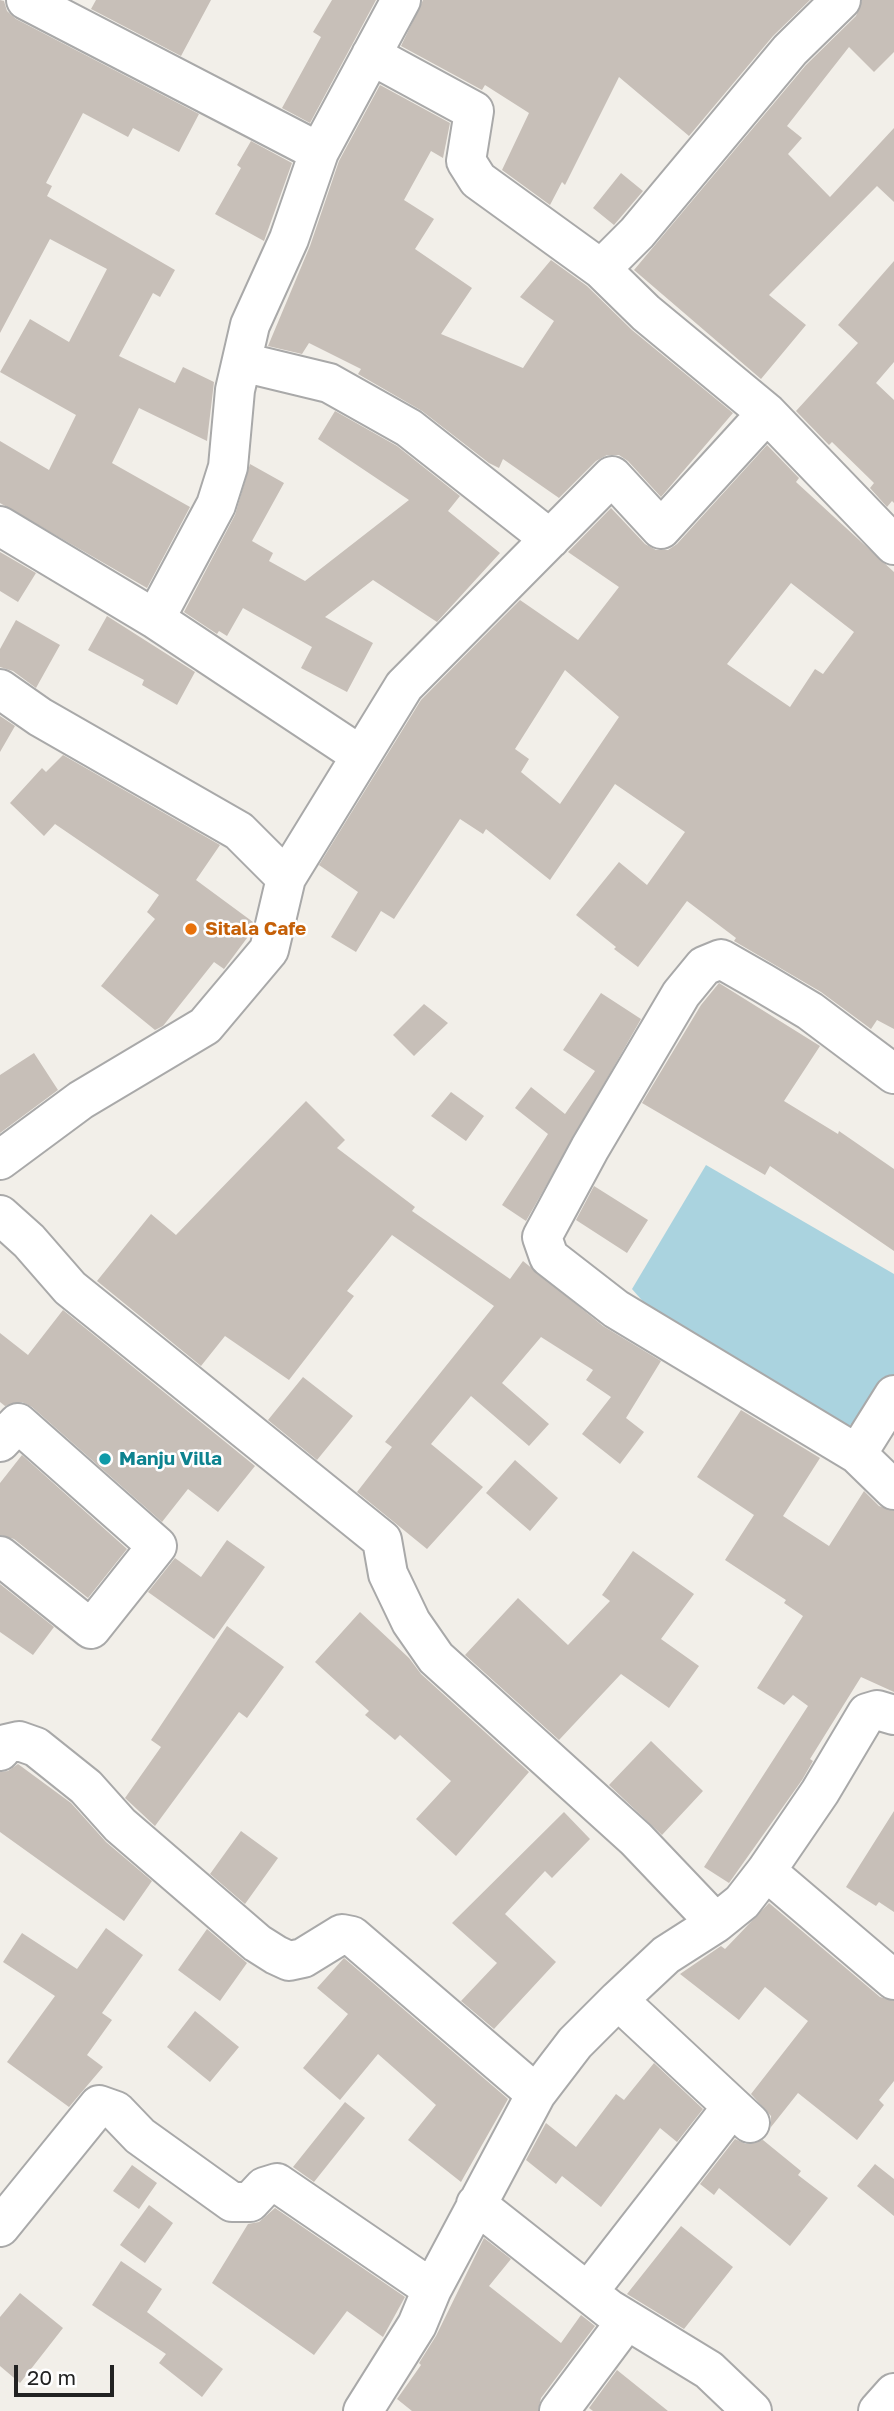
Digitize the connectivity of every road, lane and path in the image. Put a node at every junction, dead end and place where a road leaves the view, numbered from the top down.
1 (26, 0) edge
2 (401, 0) edge
3 (841, 0) edge
4 (371, 55) junction
5 (319, 152) junction
6 (601, 269) junction
7 (242, 362) junction
8 (768, 413) junction
9 (0, 526) edge
10 (550, 539) junction
11 (894, 545) edge
12 (155, 619) junction
13 (0, 690) edge
14 (360, 755) junction
15 (286, 878) junction
16 (894, 1074) edge
17 (0, 1160) edge
18 (0, 1215) edge
19 (894, 1395) edge
20 (0, 1442) edge
21 (857, 1454) junction
22 (894, 1490) edge
23 (0, 1556) edge
24 (894, 1715) edge
25 (0, 1751) edge
26 (766, 1871) junction
27 (716, 1923) junction
28 (894, 1980) edge
29 (618, 2000) junction
30 (536, 2094) junction
31 (477, 2204) junction
32 (0, 2227) edge
33 (432, 2289) junction
34 (588, 2292) junction
35 (627, 2320) junction
36 (894, 2393) edge
37 (363, 2411) edge
38 (559, 2411) edge
39 (752, 2411) edge
40 (877, 2411) edge

1 - 5 street
2 - 4 street
3 - 6 street
4 - 5 street
4 - 6 street
5 - 7 street
6 - 8 street
7 - 10 street
7 - 12 street
8 - 10 street
8 - 11 street
9 - 12 street
10 - 14 street
12 - 14 street
13 - 15 street
14 - 15 street
15 - 17 street
16 - 21 street
18 - 27 street
19 - 21 street
20 - 23 street
21 - 22 street
24 - 26 street
25 - 30 street
26 - 27 street
26 - 28 street
27 - 29 street
29 - 30 street
29 - 34 street
30 - 31 street
31 - 33 street
31 - 34 street
32 - 33 street
33 - 37 street
34 - 35 street
35 - 38 street
35 - 39 street
36 - 40 street

